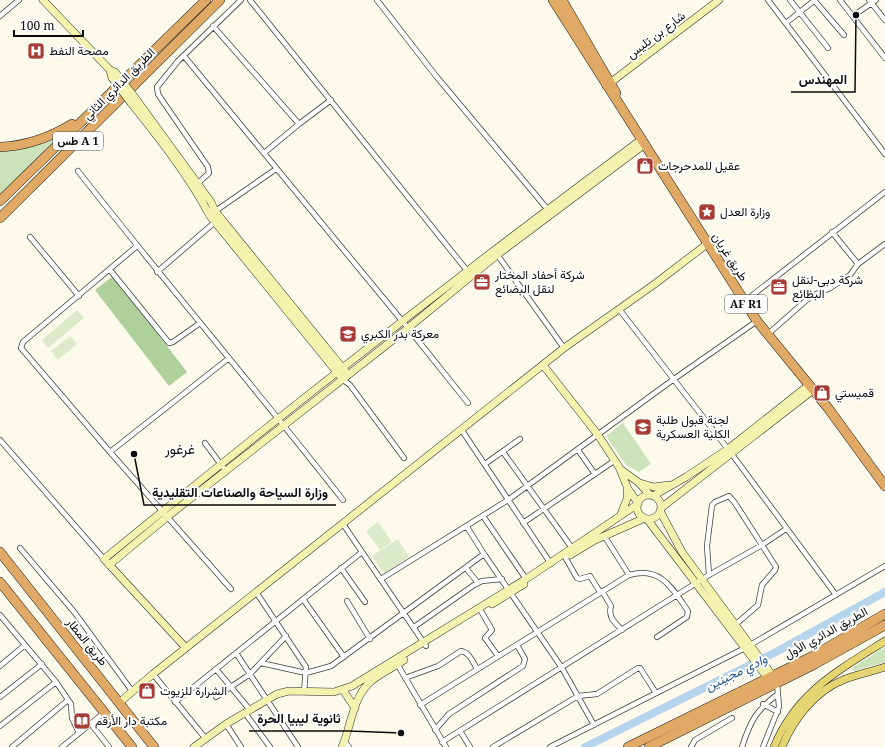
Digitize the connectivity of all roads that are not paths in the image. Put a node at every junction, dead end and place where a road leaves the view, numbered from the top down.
1 (19, 0) edge
2 (43, 0) edge
3 (206, 0) edge
4 (220, 0) edge
5 (241, 0) edge
6 (250, 0) edge
7 (377, 0) edge
8 (553, 0) edge
9 (562, 0) edge
10 (719, 0) edge
11 (768, 0) edge
12 (790, 0) edge
13 (815, 0) edge
14 (840, 0) edge
15 (872, 1) edge
16 (799, 12) junction
17 (0, 16) edge
18 (853, 16) junction
19 (885, 20) edge
20 (786, 23) junction
21 (213, 26) junction
22 (844, 35) dead end
23 (828, 48) dead end
24 (184, 56) junction
25 (885, 58) edge
26 (609, 84) junction
27 (331, 100) junction
28 (86, 116) junction
29 (299, 124) junction
30 (644, 142) junction
31 (0, 147) edge
32 (264, 154) junction
33 (885, 154) edge
34 (276, 169) junction
35 (78, 171) dead end
36 (195, 186) junction
37 (885, 192) edge
38 (0, 201) edge
39 (549, 211) junction
40 (213, 213) junction
41 (1, 218) edge
42 (215, 222) junction
43 (832, 232) junction
44 (30, 237) dead end
45 (707, 244) junction
46 (885, 244) edge
47 (137, 246) junction
48 (495, 252) junction
49 (858, 264) junction
50 (110, 270) junction
51 (260, 271) junction
52 (157, 272) junction
53 (469, 273) junction
54 (79, 296) junction
55 (745, 301) junction
56 (619, 309) junction
57 (757, 321) junction
58 (402, 322) junction
59 (200, 323) junction
60 (408, 328) junction
61 (768, 334) junction
62 (564, 348) junction
63 (229, 358) junction
64 (543, 365) junction
65 (340, 370) junction
66 (345, 377) junction
67 (674, 379) junction
68 (811, 387) junction
69 (468, 404) dead end
70 (281, 421) junction
71 (461, 429) junction
72 (598, 435) junction
73 (520, 439) dead end
74 (0, 440) edge
75 (204, 443) dead end
76 (578, 450) junction
77 (730, 451) junction
78 (110, 452) junction
79 (503, 452) junction
80 (404, 458) dead end
81 (614, 461) junction
82 (485, 464) junction
83 (619, 467) junction
84 (223, 468) junction
85 (595, 474) junction
86 (638, 482) junction
87 (626, 484) junction
88 (673, 485) junction
89 (528, 486) junction
90 (885, 486) edge
91 (651, 496) junction
92 (344, 500) dead end
93 (508, 500) junction
94 (638, 503) junction
95 (544, 508) junction
96 (660, 509) junction
97 (165, 514) junction
98 (483, 516) junction
99 (620, 516) junction
100 (646, 518) junction
101 (523, 523) junction
102 (343, 524) junction
103 (634, 524) junction
104 (467, 527) junction
105 (786, 529) junction
106 (656, 530) junction
107 (605, 537) junction
108 (762, 545) junction
109 (20, 548) dead end
110 (572, 548) junction
111 (0, 552) edge
112 (362, 552) junction
113 (484, 554) junction
114 (565, 557) junction
115 (104, 559) junction
116 (551, 564) junction
117 (109, 565) junction
118 (885, 566) edge
119 (341, 568) junction
120 (466, 568) junction
121 (629, 575) junction
122 (709, 575) junction
123 (381, 578) junction
124 (526, 578) junction
125 (502, 579) junction
126 (699, 581) junction
127 (0, 582) edge
128 (478, 583) junction
129 (231, 589) dead end
130 (0, 590) edge
131 (510, 590) junction
132 (256, 592) junction
133 (601, 592) junction
134 (677, 595) junction
135 (836, 595) junction
136 (303, 599) junction
137 (15, 601) junction
138 (347, 601) dead end
139 (365, 602) dead end
140 (481, 611) junction
141 (405, 613) junction
142 (885, 614) edge
143 (0, 615) edge
144 (276, 622) junction
145 (735, 625) junction
146 (885, 625) edge
147 (414, 627) junction
148 (622, 630) junction
149 (537, 633) junction
150 (286, 636) junction
151 (657, 637) dead end
152 (370, 639) junction
153 (885, 641) edge
154 (24, 645) junction
155 (425, 645) junction
156 (517, 645) junction
157 (186, 648) junction
158 (749, 648) junction
159 (236, 654) junction
160 (498, 656) junction
161 (344, 657) junction
162 (260, 663) junction
163 (397, 663) junction
164 (42, 664) junction
165 (0, 666) edge
166 (885, 667) edge
167 (562, 668) junction
168 (216, 669) junction
169 (477, 669) junction
170 (306, 673) junction
171 (153, 674) junction
172 (250, 674) junction
173 (405, 678) junction
174 (772, 680) junction
175 (56, 682) junction
176 (231, 688) junction
177 (343, 690) junction
178 (132, 691) junction
179 (304, 692) junction
180 (656, 693) junction
181 (362, 694) junction
182 (578, 696) junction
183 (0, 697) edge
184 (216, 697) dead end
185 (68, 700) junction
186 (266, 700) junction
187 (120, 702) junction
188 (175, 702) junction
189 (763, 704) junction
190 (420, 705) junction
191 (355, 708) junction
192 (105, 712) junction
193 (247, 712) junction
194 (778, 712) junction
195 (732, 718) dead end
196 (91, 724) junction
197 (226, 724) junction
198 (594, 725) junction
199 (0, 726) edge
200 (435, 730) junction
201 (460, 731) junction
202 (79, 733) junction
203 (206, 739) junction
204 (442, 742) junction
205 (108, 745) edge
206 (346, 745) edge
207 (12, 747) edge
208 (62, 747) edge
209 (102, 747) edge
210 (132, 747) edge
211 (154, 747) edge
212 (194, 747) edge
213 (242, 747) edge
214 (270, 747) edge
215 (298, 747) edge
216 (446, 747) edge
217 (470, 747) edge
218 (493, 747) edge
219 (550, 747) edge
220 (628, 747) edge
221 (649, 747) edge
222 (691, 747) edge
223 (742, 747) edge
224 (763, 747) edge
225 (774, 747) edge
226 (782, 747) edge

1 - 17 street
2 - 36 street, bridge
3 - 28 highway, الطريق الدائري الثاني / طس A 1
4 - 41 highway, الطريق الدائري الثاني / طس A 1
5 - 21 street
6 - 27 street
7 - 39 street
8 - 26 highway, طريق غريان
9 - 26 highway, طريق غريان
10 - 26 street, شارع بن تليس
11 - 20 street
12 - 16 street
13 - 16 street
13 - 22 street
14 - 18 street
15 - 18 street
15 - 19 street
16 - 20 street
16 - 23 street
18 - 25 street
20 - 33 street
21 - 24 street
21 - 29 street
24 - 32 street
24 - 36 street
26 - 30 highway, طريق غريان / AF R1
27 - 29 street
27 - 53 street
28 - 31 highway
28 - 38 highway, الطريق الدائري الثاني / طس A 1
29 - 32 street
30 - 39 street
30 - 45 highway, طريق غريان / AF R1
32 - 34 street
34 - 40 street
34 - 58 street
35 - 47 street
36 - 40 street
37 - 43 street
39 - 48 street
40 - 42 street
40 - 51 street
42 - 51 street
42 - 52 street
43 - 49 street
43 - 55 street
44 - 54 street
45 - 55 highway, طريق غريان / AF R1
45 - 56 street
46 - 49 street
47 - 50 street
47 - 52 street
48 - 53 street
48 - 62 street
49 - 61 street
50 - 54 street
50 - 59 street
51 - 65 street
52 - 59 street
53 - 58 street
53 - 60 street
54 - 78 street
55 - 57 highway, طريق غريان / AF R1
56 - 62 street
56 - 67 street
57 - 61 highway, طريق غريان / AF R1
57 - 67 street
58 - 60 street
58 - 65 street
59 - 63 street
60 - 66 street
60 - 69 street
61 - 68 highway, طريق غريان / AF R1
62 - 64 street
63 - 70 street
63 - 78 street
64 - 71 street
64 - 72 street
65 - 66 street
65 - 70 street
66 - 70 street
66 - 80 street
67 - 72 street
67 - 77 street
68 - 77 street
68 - 90 highway, طريق غريان / AF R1
70 - 84 street
70 - 92 street
71 - 82 street
71 - 102 street
72 - 76 street
72 - 81 street
73 - 79 street
74 - 115 street
75 - 84 street
76 - 85 street
76 - 89 street
77 - 88 street
77 - 96 street
77 - 105 street
78 - 97 street
79 - 82 street
79 - 89 street
81 - 83 street
81 - 85 street
82 - 93 street
83 - 86 street
83 - 87 street
84 - 97 street
85 - 95 street
86 - 88 street
86 - 91 street
87 - 94 street
87 - 99 street
88 - 91 street
89 - 93 street
89 - 95 street
91 - 94 street
91 - 96 street
93 - 98 street
93 - 101 street
94 - 99 street
94 - 100 street
95 - 101 street
95 - 110 street
96 - 100 street
96 - 126 street
97 - 115 street
97 - 117 street
97 - 129 street
98 - 104 street
98 - 124 street
99 - 110 street
100 - 103 street
100 - 106 street
101 - 116 street
102 - 112 street
102 - 132 street
103 - 106 street
103 - 107 street
104 - 113 street
104 - 123 street
105 - 108 street
105 - 135 street
106 - 126 street
107 - 114 street
107 - 121 street
108 - 122 street
108 - 122 street
108 - 145 street
109 - 178 street
110 - 116 street
111 - 187 highway, طريق المطار
112 - 119 street
112 - 123 street
113 - 120 street
113 - 125 street
114 - 116 street
114 - 133 street
115 - 117 street
116 - 124 street
116 - 131 street
117 - 157 street
118 - 135 street
119 - 136 street
119 - 139 street
120 - 128 street
120 - 141 street
121 - 133 street
121 - 134 street
122 - 126 street
123 - 141 street
124 - 131 street
125 - 128 street
125 - 131 street
126 - 134 street
126 - 145 street
126 - 158 street
127 - 137 highway
128 - 147 street
130 - 137 highway
131 - 140 street
131 - 149 street
131 - 155 street
132 - 144 street
132 - 157 street
133 - 148 street
133 - 149 street
134 - 148 street
134 - 151 street
135 - 158 street
136 - 144 street
136 - 161 street
137 - 192 highway
138 - 152 street
140 - 155 street
140 - 160 street
141 - 147 street
141 - 152 street
142 - 174 highway, الطريق الدائري الأول
143 - 154 street
144 - 150 street
144 - 159 street
145 - 158 street
146 - 174 highway, الطريق الدائري الأول
147 - 155 street
148 - 167 street
149 - 156 street
149 - 167 street
150 - 162 street
150 - 170 street
152 - 161 street
153 - 225 main road
154 - 164 street
154 - 165 street
155 - 163 street
156 - 160 street
156 - 200 street
157 - 171 street
158 - 174 street
158 - 180 street
159 - 168 street
159 - 172 street
160 - 169 street
161 - 170 street
162 - 170 street
162 - 172 street
163 - 173 street
163 - 177 street
163 - 181 street
164 - 175 street
164 - 183 street
166 - 226 main road
167 - 182 street
167 - 201 street
168 - 176 street
168 - 188 street
169 - 173 street
169 - 190 street
170 - 179 street
171 - 178 street
171 - 188 street
172 - 176 street
172 - 186 street
173 - 190 street
174 - 189 street
174 - 194 street
174 - 220 highway, الطريق الدائري الأول
174 - 221 highway, الطريق الدائري الأول
175 - 185 street
175 - 199 street
176 - 184 street
176 - 193 street
177 - 179 street
177 - 181 street
177 - 191 street
178 - 187 street
179 - 186 street
180 - 182 street
180 - 198 street
181 - 191 street
182 - 198 street
182 - 218 street
185 - 202 street
185 - 207 street
186 - 193 street
186 - 215 street
187 - 211 highway, طريق المطار
188 - 203 street
189 - 194 street
189 - 223 street
190 - 200 street
191 - 206 street
192 - 196 street
192 - 210 highway
193 - 197 street
193 - 214 street
194 - 224 street
195 - 222 street
196 - 202 street
196 - 205 street
197 - 203 street
197 - 213 street
198 - 219 street
200 - 204 street
201 - 204 street
201 - 217 street
202 - 208 street
203 - 212 street
204 - 216 street
205 - 209 street

